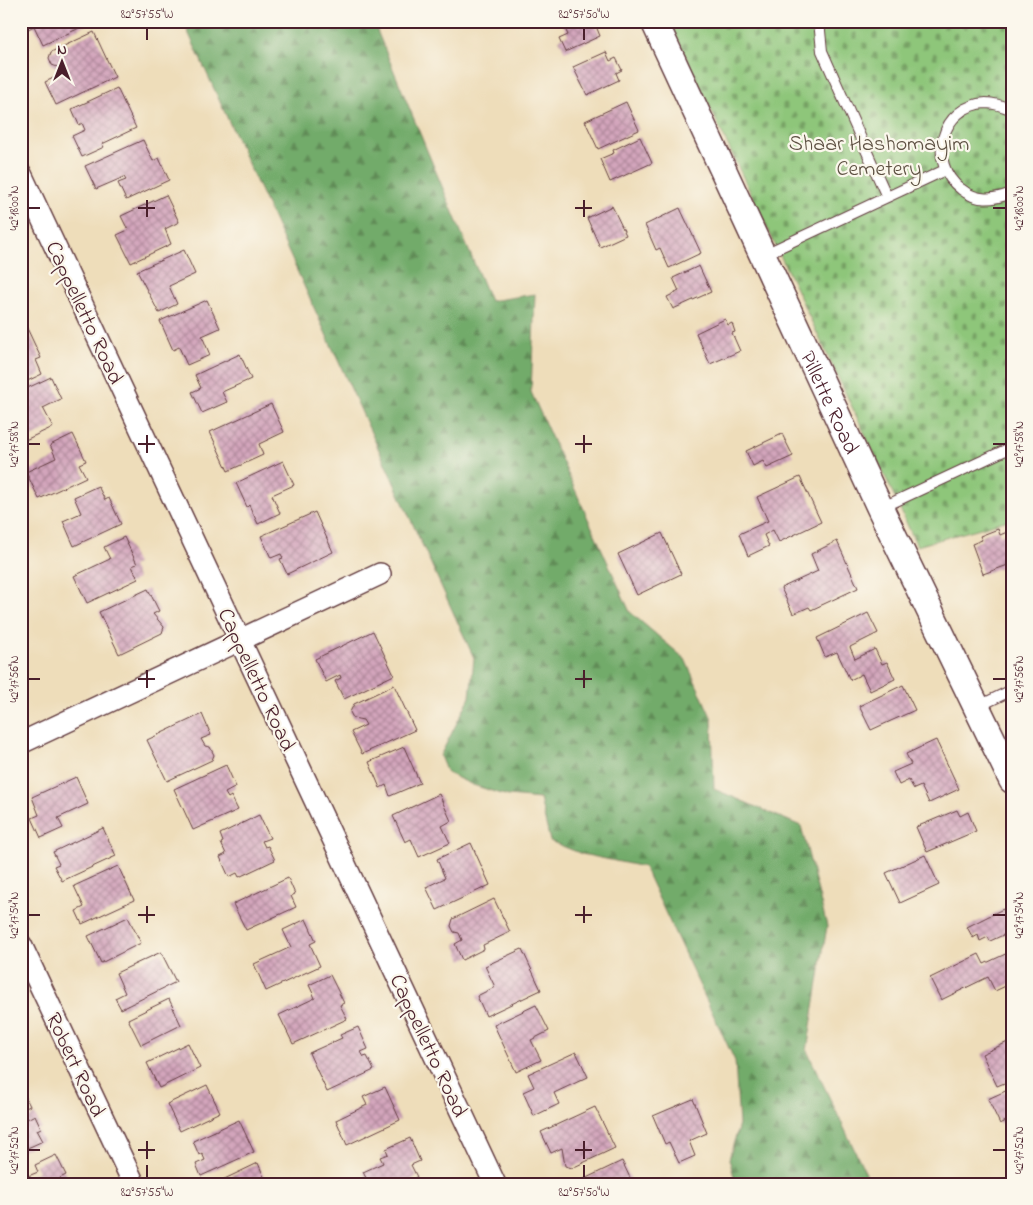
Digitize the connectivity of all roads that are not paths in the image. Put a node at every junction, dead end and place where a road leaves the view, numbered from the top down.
1 (654, 21) edge
2 (819, 21) edge
3 (1012, 110) edge
4 (945, 170) junction
5 (21, 174) edge
6 (1012, 193) edge
7 (887, 197) junction
8 (762, 255) junction
9 (1012, 448) edge
10 (880, 508) junction
11 (380, 574) dead end
12 (240, 640) junction
13 (1012, 690) edge
14 (976, 707) junction
15 (21, 742) edge
16 (1012, 780) edge
17 (21, 945) edge
18 (134, 1184) edge
19 (495, 1184) edge

1 - 8 street, Pillette Road
2 - 7 lane
3 - 4 lane
4 - 6 lane
4 - 7 lane
5 - 12 street, Cappelletto Road
7 - 8 lane
8 - 10 street, Pillette Road
9 - 10 lane
10 - 14 street, Pillette Road
11 - 12 street
12 - 15 street
12 - 19 street, Cappelletto Road
13 - 14 lane
14 - 16 street, Pillette Road
17 - 18 street, Robert Road

